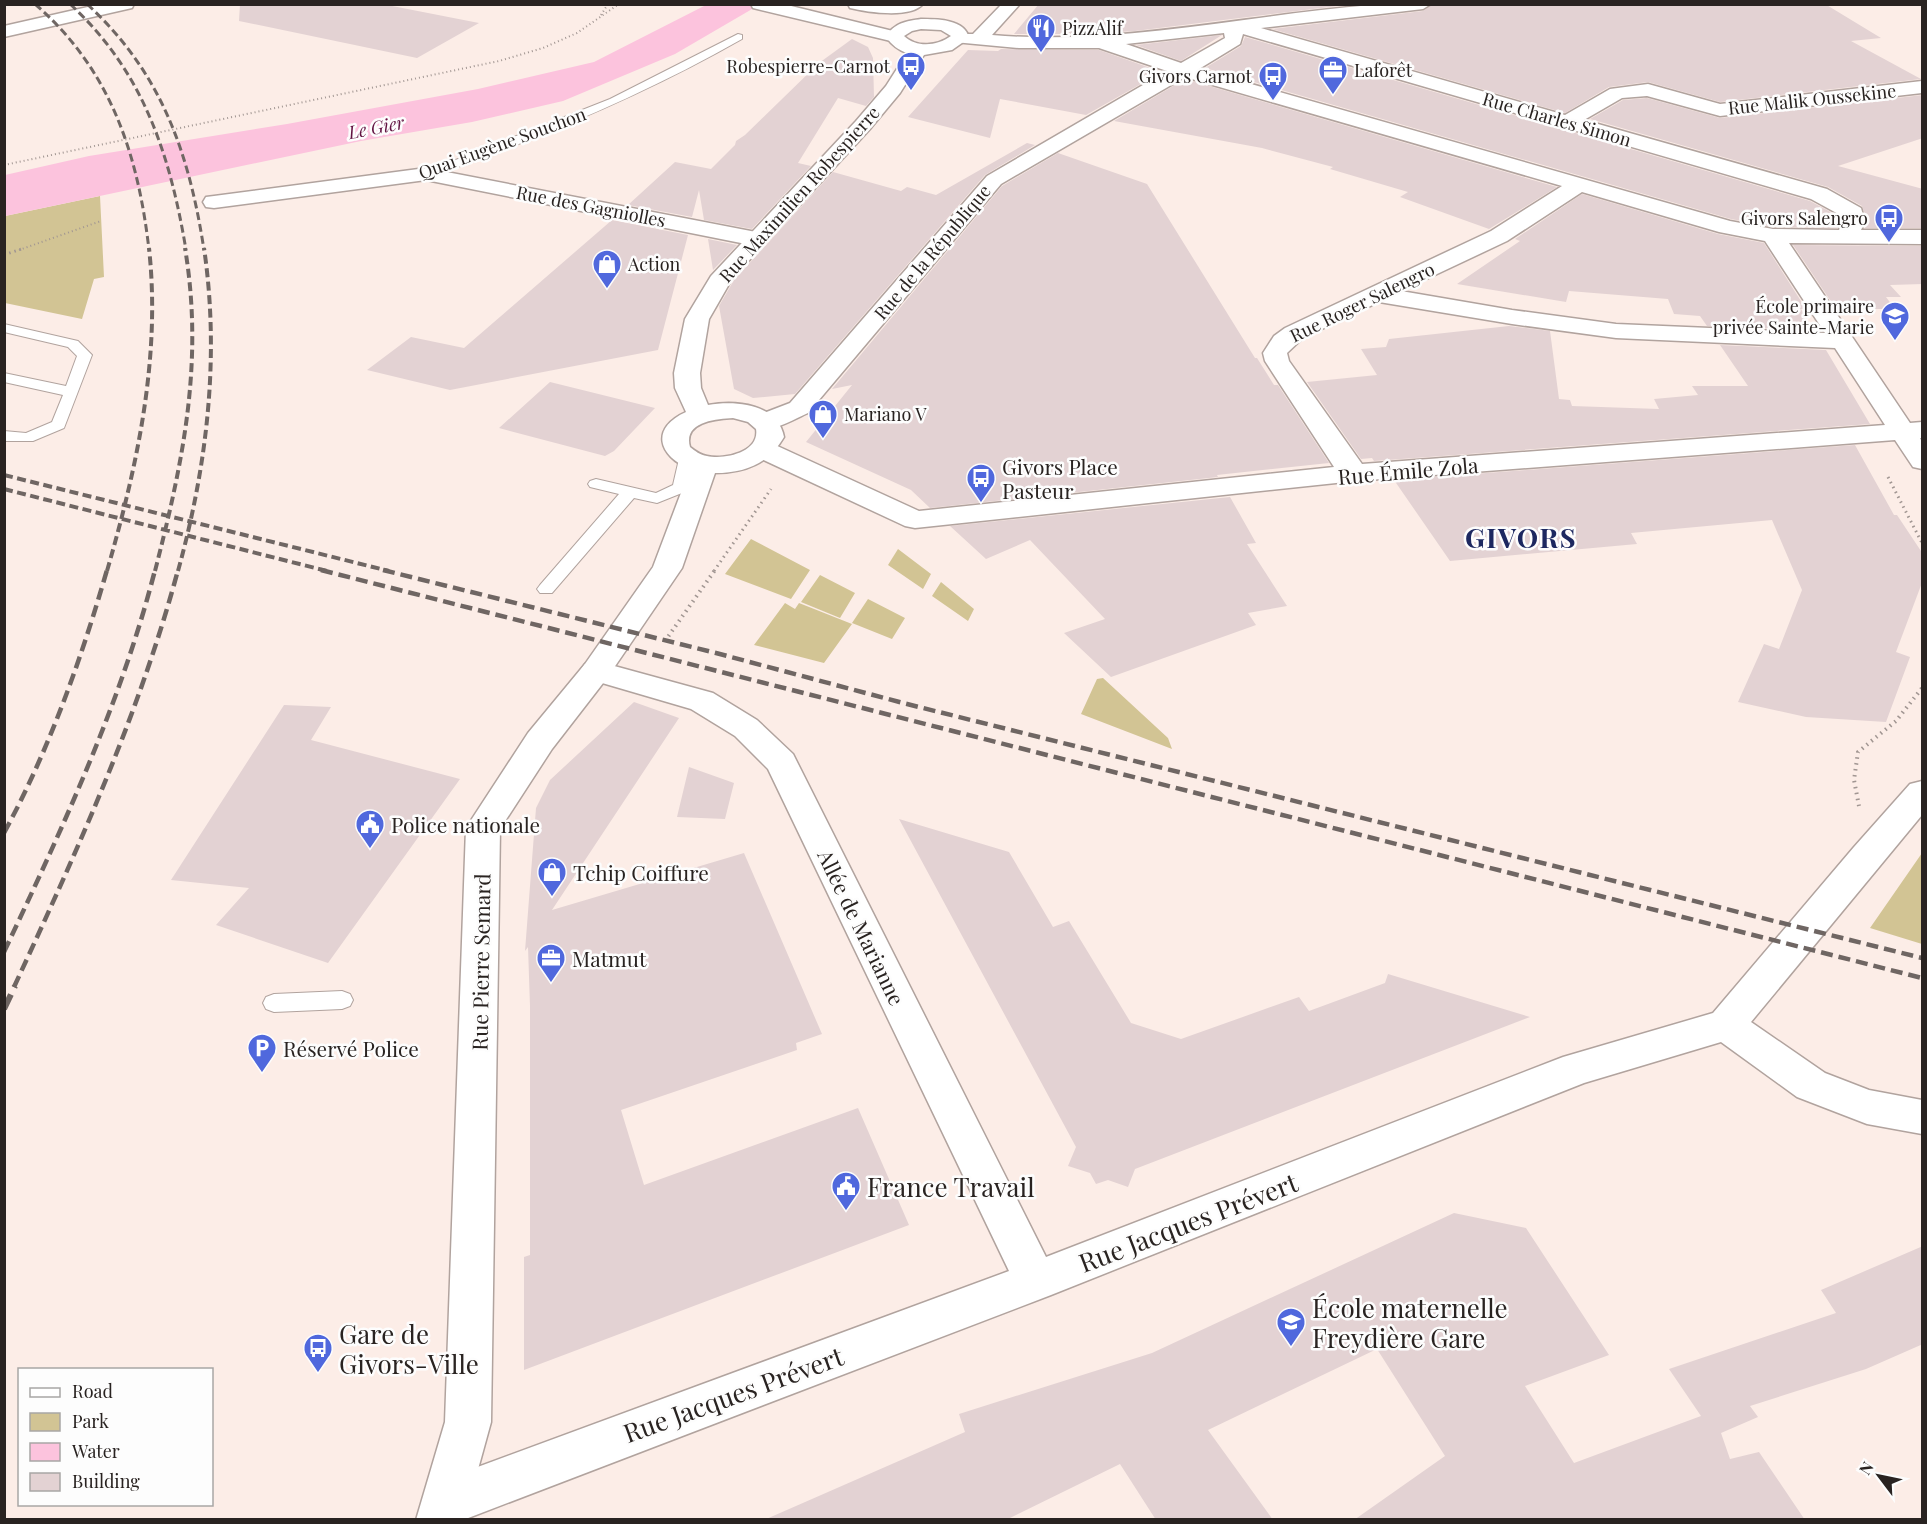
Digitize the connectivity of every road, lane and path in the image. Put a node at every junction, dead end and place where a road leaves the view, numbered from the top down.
1 (126, 4) edge
2 (608, 4) edge
3 (619, 4) edge
4 (856, 4) edge
5 (1012, 4) edge
6 (1422, 4) edge
7 (767, 6) edge
8 (908, 6) edge
9 (599, 18) junction
10 (921, 24) junction
11 (1233, 26) junction
12 (4, 32) edge
13 (738, 37) dead end
14 (895, 37) junction
15 (968, 39) junction
16 (1101, 42) junction
17 (919, 49) junction
18 (1183, 70) junction
19 (1923, 87) edge
20 (1567, 122) junction
21 (4, 165) edge
22 (426, 174) junction
23 (1579, 184) junction
24 (214, 202) dead end
25 (101, 221) dead end
26 (1773, 236) junction
27 (1847, 237) junction
28 (1923, 237) edge
29 (756, 239) junction
30 (4, 255) edge
31 (1376, 294) junction
32 (4, 328) edge
33 (1841, 341) junction
34 (4, 377) edge
35 (71, 392) junction
36 (700, 415) junction
37 (765, 422) junction
38 (1912, 431) edge
39 (4, 436) edge
40 (764, 450) junction
41 (1923, 461) edge
42 (696, 462) junction
43 (791, 463) junction
44 (1355, 473) junction
45 (596, 484) dead end
46 (630, 492) junction
47 (546, 589) dead end
48 (596, 671) junction
49 (635, 682) junction
50 (1923, 688) edge
51 (1923, 793) edge
52 (1866, 856) junction
53 (342, 1000) dead end
54 (274, 1003) dead end
55 (1726, 1025) junction
56 (1923, 1117) edge
57 (1036, 1281) junction
58 (443, 1511) edge

1 - 12 street
2 - 9 path
3 - 9 path
4 - 8 street
5 - 15 street
6 - 11 street
7 - 14 street
8 - 10 street
9 - 21 path
10 - 14 street
10 - 15 street
11 - 16 street
11 - 18 street, Rue de la République
11 - 20 street, Rue Charles Simon
13 - 22 lane, Quai Eugène Souchon
14 - 17 street
15 - 16 street
15 - 17 street
16 - 18 street
17 - 29 street, Rue Maximilien Robespierre
18 - 23 street
18 - 37 street, Rue de la République
19 - 20 street, Rue Malik Oussekine
20 - 27 street, Rue Charles Simon
22 - 24 street, Quai Eugène Souchon
22 - 29 street, Rue des Gagniolles
23 - 26 street
23 - 31 street, Rue Roger Salengro
25 - 30 path
26 - 27 street
26 - 33 street
27 - 28 street
29 - 36 street, Rue Maximilien Robespierre
31 - 33 street
31 - 44 street, Rue Roger Salengro
32 - 35 lane
33 - 38 street
34 - 35 lane
35 - 39 lane
36 - 37 street
36 - 42 street
37 - 40 street
38 - 41 street
38 - 44 street, Rue Émile Zola
40 - 42 street
40 - 43 street
42 - 46 lane
42 - 48 street, Rue Pierre Semard
43 - 44 street, Rue Émile Zola
43 - 49 path
45 - 46 lane
46 - 47 lane
48 - 49 street, Allée de Marianne
48 - 58 street, Rue Pierre Semard
49 - 57 street, Allée de Marianne
50 - 52 path
51 - 52 street
52 - 55 street
53 - 54 lane
55 - 56 street
55 - 57 street, Rue Jacques Prévert
57 - 58 street, Rue Jacques Prévert

